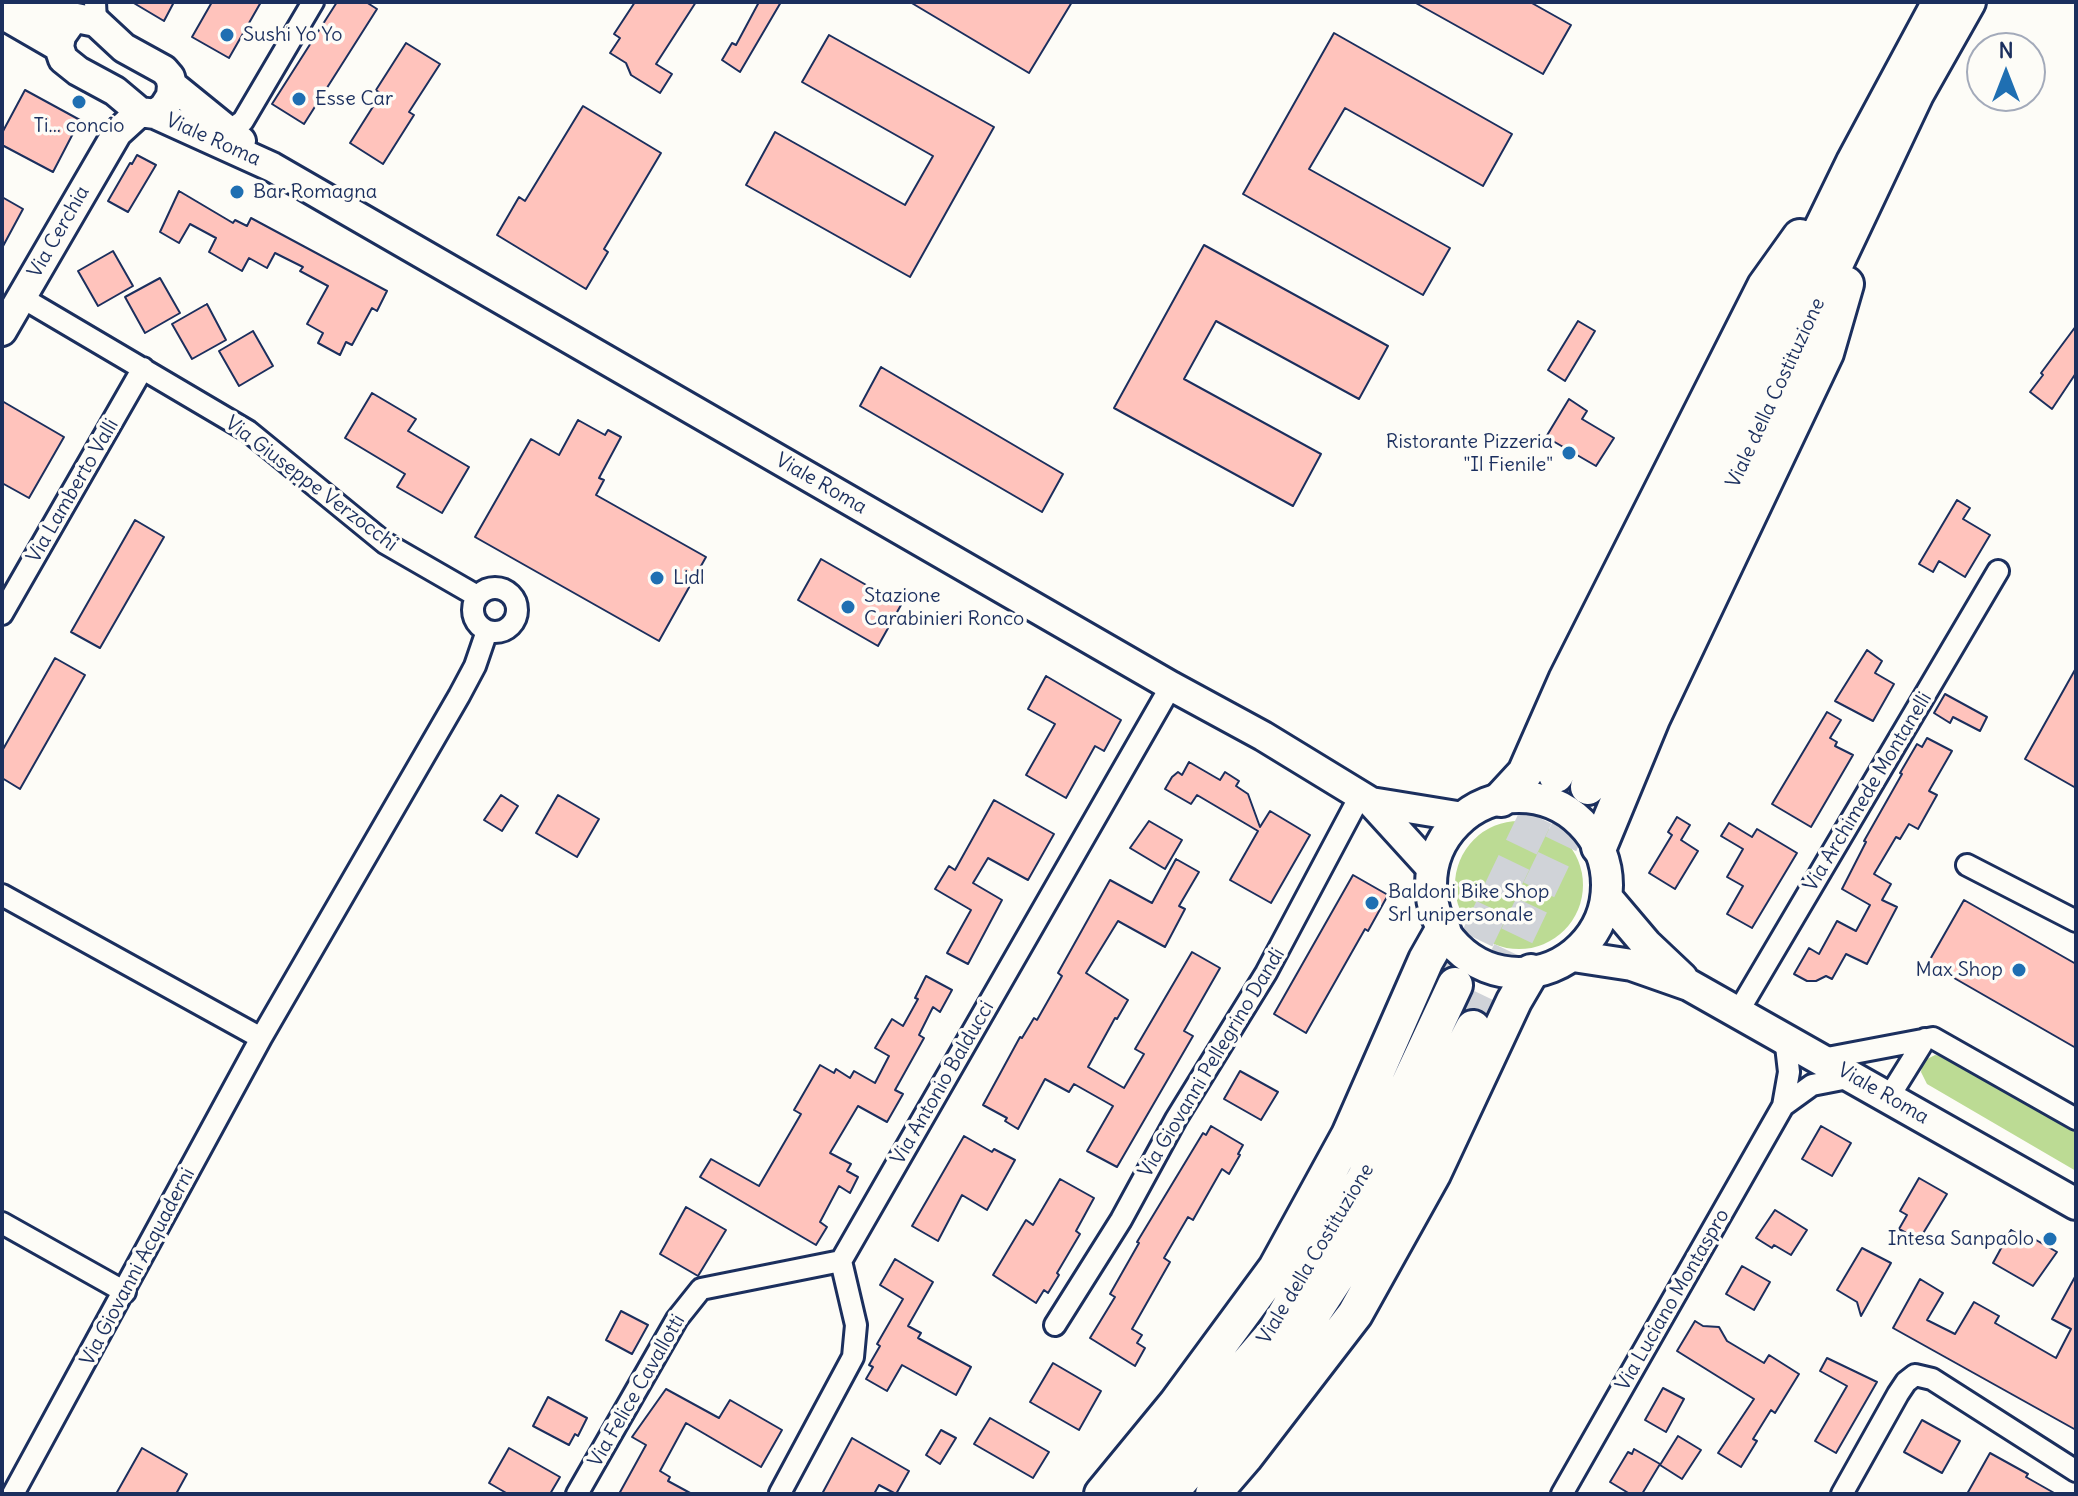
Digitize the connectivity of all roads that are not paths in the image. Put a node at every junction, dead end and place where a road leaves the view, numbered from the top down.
1 (20, 2) edge
2 (313, 2) edge
3 (1940, 2) edge
4 (1968, 2) edge
5 (86, 11) edge
6 (2, 14) edge
7 (59, 47) junction
8 (172, 85) junction
9 (115, 91) junction
10 (147, 113) junction
11 (229, 131) junction
12 (117, 133) junction
13 (272, 167) junction
14 (1864, 176) junction
15 (21, 297) junction
16 (2, 331) edge
17 (143, 368) junction
18 (1998, 571) dead end
19 (477, 596) junction
20 (2, 614) edge
21 (487, 631) junction
22 (1171, 686) junction
23 (1556, 775) tunnel mouth
24 (1588, 787) tunnel mouth
25 (1366, 799) junction
26 (1501, 799) junction
27 (1463, 817) junction
28 (1599, 847) junction
29 (1967, 865) dead end
30 (1432, 869) junction
31 (2, 895) edge
32 (1607, 898) junction
33 (2076, 921) edge
34 (1443, 930) junction
35 (1573, 956) junction
36 (1531, 972) junction
37 (1455, 985) tunnel mouth
38 (1689, 985) junction
39 (1738, 1012) junction
40 (1473, 1028) tunnel mouth
41 (1785, 1037) junction
42 (261, 1038) junction
43 (1925, 1039) junction
44 (1822, 1059) junction
45 (1853, 1077) junction
46 (1889, 1097) junction
47 (1783, 1106) junction
48 (2076, 1119) edge
49 (2076, 1204) edge
50 (2, 1223) edge
51 (841, 1261) junction
52 (125, 1292) junction
53 (1055, 1325) dead end
54 (2076, 1471) edge
55 (780, 1493) edge
56 (13, 1494) edge
57 (577, 1494) edge
58 (1102, 1494) edge
59 (1132, 1494) edge
60 (1169, 1494) edge
61 (1213, 1494) edge
62 (1562, 1494) edge
63 (1842, 1494) edge

1 - 5 main road
2 - 11 street
3 - 14 highway, Viale della Costituzione
4 - 14 highway, Viale della Costituzione
5 - 7 main road
5 - 8 main road, Viale Roma
6 - 7 main road
7 - 9 main road, Viale Roma
8 - 10 main road, Via Cerchia
8 - 11 main road, Viale Roma
9 - 10 main road, Viale Roma
9 - 12 main road
10 - 12 main road, Via Cerchia
10 - 13 main road, Viale Roma
11 - 13 main road, Viale Roma
12 - 15 main road, Via Cerchia
13 - 22 main road, Viale Roma
14 - 23 highway, Viale della Costituzione
14 - 24 highway, Viale della Costituzione
14 - 26 highway
14 - 28 highway
15 - 16 main road, Via Cerchia
15 - 17 street, Via Giuseppe Verzocchi
17 - 19 street, Via Giuseppe Verzocchi
17 - 20 street, Via Lamberto Valli
18 - 39 street, Via Archimede Montanelli
19 - 21 street
19 - 21 street
21 - 42 street, Via Giovanni Acquaderni
22 - 25 main road, Viale Roma
22 - 51 street, Via Antonio Balducci
25 - 27 main road, Viale Roma
25 - 30 main road, Viale Roma
25 - 53 street, Via Giovanni Pellegrino Dandi
26 - 27 main road
26 - 28 main road
27 - 30 main road
28 - 32 main road
29 - 33 street
30 - 34 main road
31 - 42 street
32 - 35 main road
32 - 38 main road, Viale Roma
34 - 36 main road
34 - 58 highway
35 - 36 main road
35 - 38 main road, Viale Roma
36 - 61 highway
37 - 59 highway, Viale della Costituzione
38 - 39 main road, Viale Roma
39 - 41 main road, Viale Roma
40 - 60 highway, Viale della Costituzione
41 - 44 main road, Viale Roma
41 - 47 street, Via Luciano Montaspro
42 - 52 street, Via Giovanni Acquaderni
43 - 44 street
43 - 46 street
43 - 48 street
44 - 45 main road, Viale Roma
45 - 46 main road, Viale Roma
45 - 47 street, Via Luciano Montaspro
46 - 49 main road, Viale Roma
47 - 62 street, Via Luciano Montaspro
50 - 52 street
51 - 55 street
51 - 57 street, Via Felice Cavallotti
52 - 56 street, Via Giovanni Acquaderni
54 - 63 street

